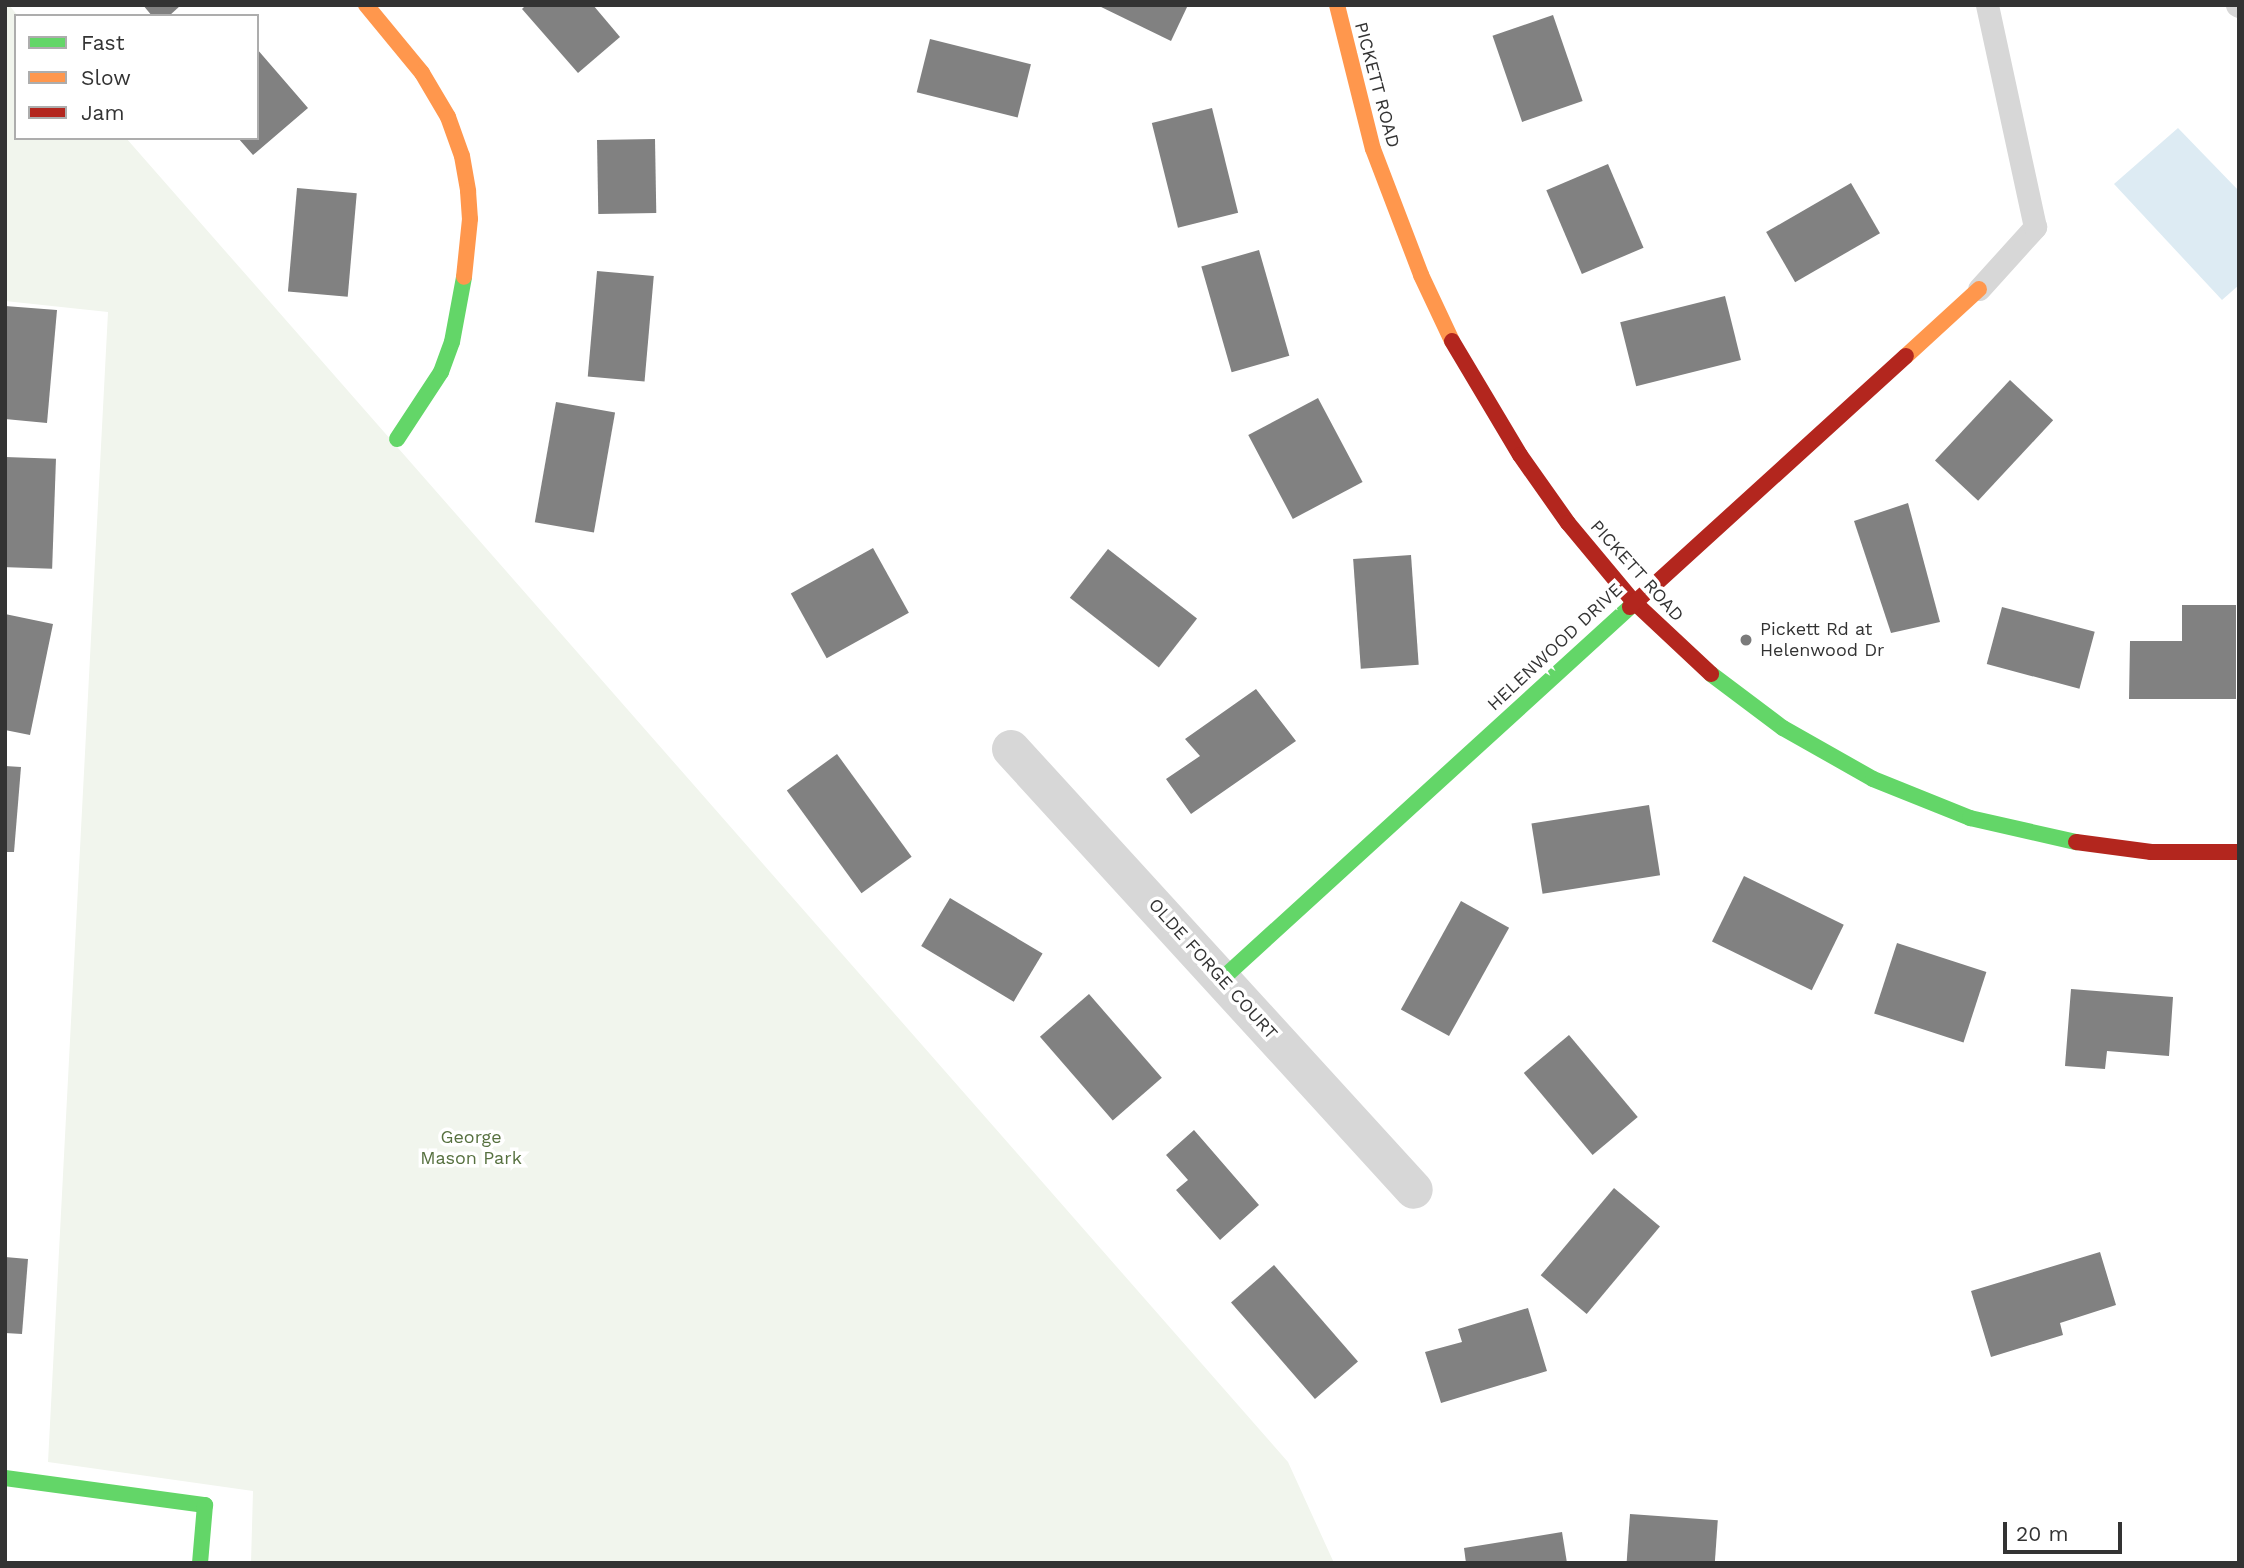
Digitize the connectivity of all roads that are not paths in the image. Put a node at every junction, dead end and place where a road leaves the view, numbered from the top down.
1 (366, 5) edge
2 (1337, 5) edge
3 (1987, 5) edge
4 (1979, 289) joint
5 (397, 439) dead end
6 (1633, 601) junction
7 (1011, 748) dead end
8 (2239, 852) edge
9 (1222, 979) junction
10 (1414, 1191) dead end
11 (5, 1478) edge
12 (200, 1563) edge

1 - 5 street
2 - 6 street, PICKETT ROAD
3 - 4 lane
4 - 6 street, HELENWOOD DRIVE
6 - 8 street, PICKETT ROAD
6 - 9 street, HELENWOOD DRIVE
7 - 9 street, OLDE FORGE COURT
9 - 10 street, OLDE FORGE COURT
11 - 12 street

